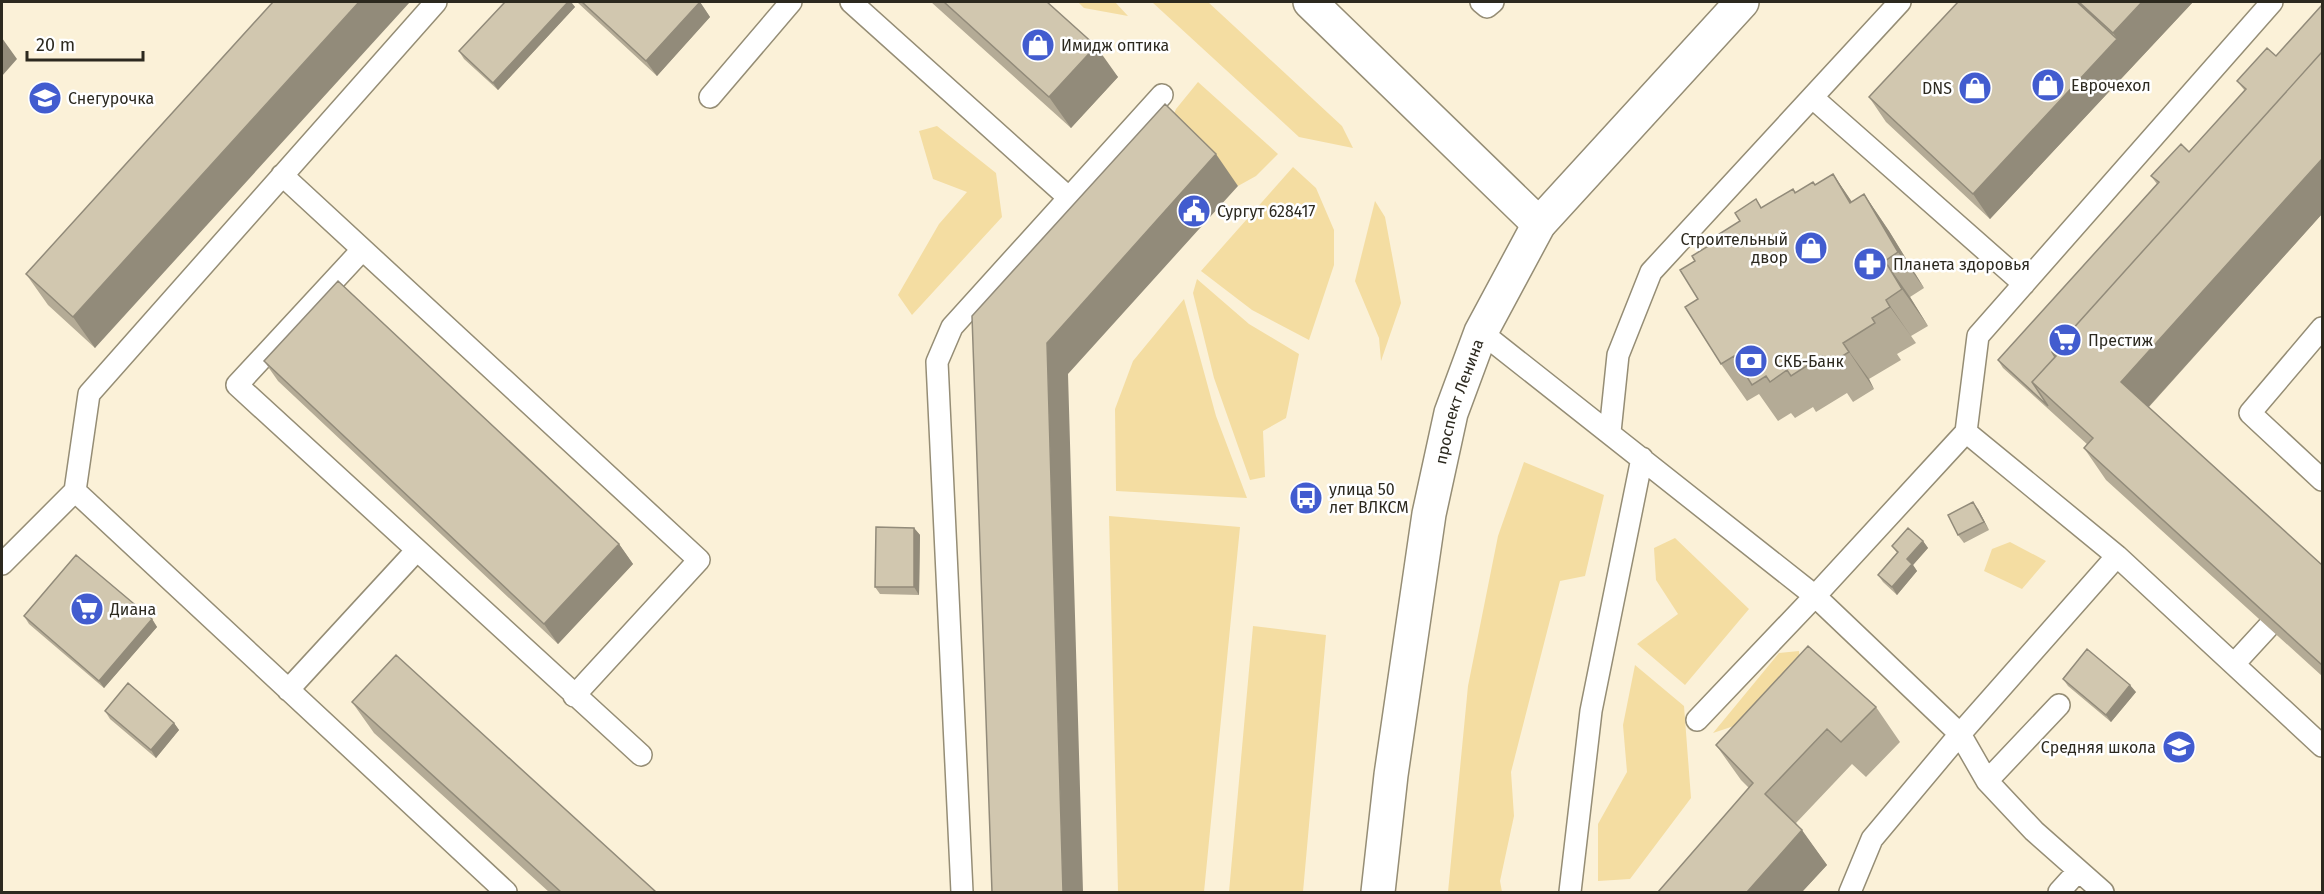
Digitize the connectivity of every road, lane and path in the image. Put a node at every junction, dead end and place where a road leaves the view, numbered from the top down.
1 (436, 2) edge
2 (791, 2) edge
3 (851, 2) edge
4 (1310, 2) edge
5 (1481, 2) edge
6 (1493, 2) edge
7 (1742, 2) edge
8 (1900, 2) edge
9 (2272, 2) edge
10 (1162, 94) dead end
11 (710, 97) dead end
12 (1812, 98) junction
13 (282, 175) junction
14 (1068, 197) junction
15 (1539, 224) junction
16 (362, 250) junction
17 (2024, 284) junction
18 (2322, 328) edge
19 (1481, 332) junction
20 (1610, 432) junction
21 (1966, 432) junction
22 (1642, 458) junction
23 (2322, 480) edge
24 (75, 491) junction
25 (416, 550) junction
26 (2117, 556) junction
27 (2, 564) edge
28 (1815, 596) junction
29 (2268, 627) edge
30 (2234, 664) junction
31 (288, 690) junction
32 (574, 696) junction
33 (2059, 705) dead end
34 (1697, 720) dead end
35 (1960, 734) junction
36 (2322, 746) edge
37 (641, 755) dead end
38 (1988, 781) junction
39 (2078, 871) junction
40 (506, 892) edge
41 (962, 892) edge
42 (1378, 892) edge
43 (1569, 892) edge
44 (1850, 892) edge
45 (2059, 892) edge
46 (2103, 892) edge

1 - 13 lane
2 - 11 lane
3 - 14 lane
4 - 15 main road
5 - 6 lane
7 - 15 main road, проспект Ленина
8 - 12 lane
9 - 17 lane
10 - 14 lane
12 - 17 lane
12 - 20 lane
13 - 16 lane
13 - 24 lane
14 - 41 lane
15 - 19 main road, проспект Ленина
16 - 25 lane
16 - 32 lane
17 - 21 lane
18 - 23 lane
19 - 20 lane
19 - 42 main road, проспект Ленина
20 - 22 lane
21 - 26 lane
21 - 28 lane
22 - 28 lane
22 - 43 lane
24 - 27 lane
24 - 31 lane
25 - 31 lane
25 - 32 lane
26 - 30 lane
26 - 35 lane
28 - 34 lane
28 - 35 lane
29 - 30 lane
30 - 36 lane
31 - 40 lane
32 - 37 lane
33 - 38 lane
35 - 38 lane
35 - 44 lane
38 - 39 lane
39 - 45 lane
39 - 46 lane

